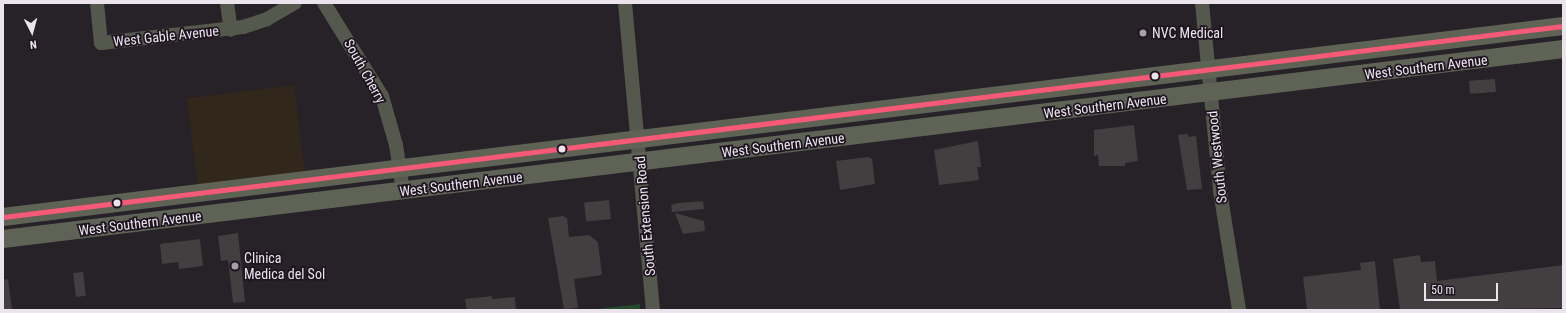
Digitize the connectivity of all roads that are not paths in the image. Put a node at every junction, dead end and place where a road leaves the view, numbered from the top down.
1 (97, 3) edge
2 (227, 3) edge
3 (295, 3) edge
4 (324, 3) edge
5 (625, 3) edge
6 (1202, 3) edge
7 (1563, 26) edge
8 (231, 30) junction
9 (1499, 34) junction
10 (1563, 38) edge
11 (1563, 49) edge
12 (1328, 56) junction
13 (1511, 56) junction
14 (1208, 71) junction
15 (1393, 71) junction
16 (1210, 93) junction
17 (986, 97) junction
18 (1081, 109) junction
19 (841, 115) junction
20 (990, 120) junction
21 (638, 140) junction
22 (753, 148) junction
23 (640, 162) junction
24 (400, 169) junction
25 (403, 191) junction
26 (3, 217) edge
27 (3, 239) edge
28 (653, 310) edge
29 (1239, 310) edge

1 - 8 street, West Gable Avenue
2 - 8 street, West Gable Avenue
3 - 8 street, West Gable Avenue
4 - 24 street, South Cherry
5 - 21 street, South Extension Road
6 - 14 street, South Westwood
7 - 9 main road, West Southern Avenue
9 - 12 main road, West Southern Avenue
9 - 15 main road
10 - 13 main road
11 - 13 main road, West Southern Avenue
12 - 14 main road, West Southern Avenue
12 - 16 main road
13 - 15 main road, West Southern Avenue
14 - 16 street, South Westwood
14 - 17 main road, West Southern Avenue
14 - 18 main road
15 - 16 main road, West Southern Avenue
16 - 18 main road, West Southern Avenue
16 - 29 street, South Westwood
17 - 19 main road, West Southern Avenue
17 - 20 main road
18 - 20 main road, West Southern Avenue
19 - 21 main road, West Southern Avenue
19 - 22 main road
20 - 22 main road, West Southern Avenue
21 - 23 street, South Extension Road
21 - 24 main road, West Southern Avenue
22 - 23 main road, West Southern Avenue
23 - 25 main road, West Southern Avenue
23 - 28 street, South Extension Road
24 - 25 street, South Cherry
24 - 26 main road, West Southern Avenue
25 - 27 main road, West Southern Avenue

